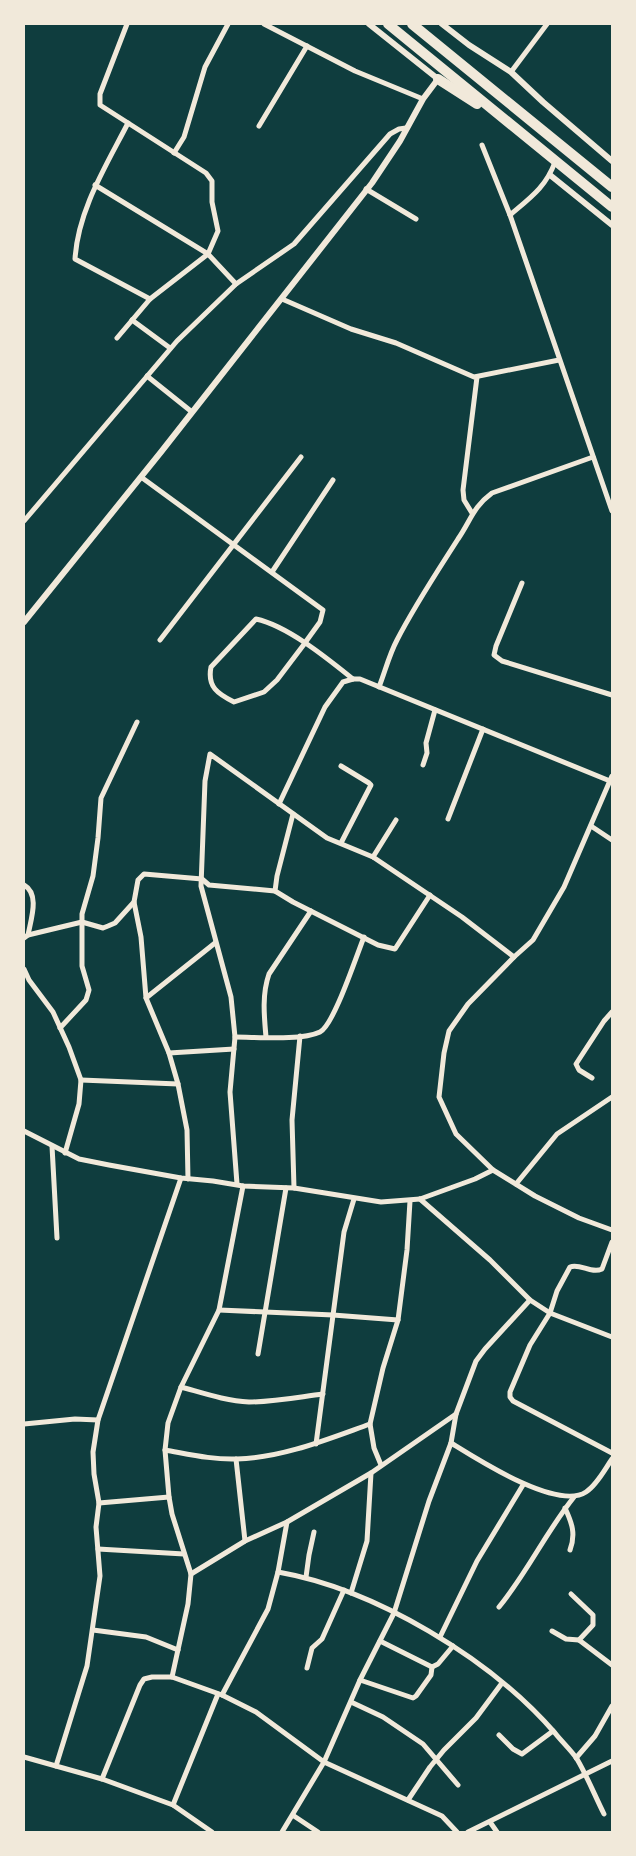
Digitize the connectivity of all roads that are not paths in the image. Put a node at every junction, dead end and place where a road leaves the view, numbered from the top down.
1 (127, 24) edge
2 (228, 24) edge
3 (264, 24) edge
4 (369, 24) edge
5 (388, 24) edge
6 (412, 24) edge
7 (442, 24) edge
8 (547, 24) edge
9 (307, 46) junction
10 (511, 72) junction
11 (438, 79) junction
12 (423, 99) junction
13 (128, 123) junction
14 (259, 126) dead end
15 (513, 127) junction
16 (406, 128) junction
17 (482, 145) dead end
18 (174, 153) junction
19 (556, 161) junction
20 (612, 161) edge
21 (550, 175) junction
22 (95, 185) junction
23 (612, 187) edge
24 (366, 189) junction
25 (612, 208) edge
26 (510, 215) junction
27 (416, 219) dead end
28 (612, 225) edge
29 (208, 254) junction
30 (236, 284) junction
31 (150, 299) junction
32 (282, 299) junction
33 (132, 320) junction
34 (117, 338) dead end
35 (170, 348) junction
36 (559, 360) junction
37 (147, 376) junction
38 (477, 377) junction
39 (192, 412) junction
40 (301, 457) dead end
41 (593, 457) junction
42 (141, 477) junction
43 (333, 480) dead end
44 (612, 512) edge
45 (472, 513) junction
46 (24, 521) edge
47 (233, 544) junction
48 (272, 572) junction
49 (522, 583) dead end
50 (24, 622) edge
51 (160, 640) dead end
52 (305, 643) junction
53 (353, 679) junction
54 (379, 687) junction
55 (612, 695) edge
56 (435, 710) junction
57 (137, 722) dead end
58 (483, 729) junction
59 (423, 765) dead end
60 (341, 766) dead end
61 (611, 778) edge
62 (279, 804) junction
63 (293, 814) junction
64 (448, 819) dead end
65 (396, 820) dead end
66 (591, 826) junction
67 (612, 840) edge
68 (341, 843) junction
69 (373, 856) junction
70 (202, 879) junction
71 (24, 885) edge
72 (275, 891) junction
73 (430, 895) junction
74 (134, 902) junction
75 (311, 911) junction
76 (82, 922) junction
77 (26, 937) edge
78 (364, 937) junction
79 (215, 943) junction
80 (514, 957) junction
81 (24, 969) edge
82 (146, 998) junction
83 (612, 1012) edge
84 (60, 1028) junction
85 (300, 1036) junction
86 (235, 1037) junction
87 (266, 1037) junction
88 (234, 1049) junction
89 (169, 1053) junction
90 (592, 1078) dead end
91 (81, 1080) junction
92 (178, 1084) junction
93 (612, 1097) edge
94 (24, 1131) edge
95 (52, 1146) junction
96 (65, 1153) junction
97 (492, 1170) junction
98 (180, 1178) junction
99 (188, 1179) junction
100 (516, 1184) junction
101 (240, 1185) junction
102 (286, 1188) junction
103 (294, 1188) junction
104 (354, 1199) junction
105 (420, 1199) junction
106 (410, 1201) junction
107 (612, 1230) edge
108 (57, 1238) dead end
109 (612, 1242) edge
110 (530, 1300) junction
111 (219, 1310) junction
112 (264, 1312) junction
113 (550, 1313) junction
114 (333, 1314) junction
115 (398, 1320) junction
116 (612, 1337) edge
117 (258, 1354) dead end
118 (180, 1387) junction
119 (323, 1394) junction
120 (456, 1414) junction
121 (98, 1420) junction
122 (24, 1424) edge
123 (370, 1424) junction
124 (450, 1443) junction
125 (316, 1444) junction
126 (165, 1450) junction
127 (612, 1453) edge
128 (236, 1459) junction
129 (612, 1459) edge
130 (381, 1466) junction
131 (371, 1473) junction
132 (523, 1485) junction
133 (169, 1497) junction
134 (574, 1497) junction
135 (100, 1503) junction
136 (565, 1508) junction
137 (287, 1522) junction
138 (314, 1532) dead end
139 (245, 1541) junction
140 (98, 1549) junction
141 (570, 1550) dead end
142 (184, 1554) junction
143 (278, 1572) junction
144 (191, 1574) junction
145 (306, 1577) junction
146 (344, 1590) junction
147 (350, 1592) junction
148 (571, 1594) dead end
149 (499, 1607) dead end
150 (394, 1613) junction
151 (94, 1630) junction
152 (552, 1630) dead end
153 (440, 1637) junction
154 (579, 1640) junction
155 (380, 1641) junction
156 (453, 1646) junction
157 (178, 1650) junction
158 (612, 1665) edge
159 (432, 1666) junction
160 (307, 1668) dead end
161 (172, 1677) junction
162 (360, 1680) junction
163 (502, 1683) junction
164 (220, 1695) junction
165 (350, 1702) junction
166 (612, 1706) edge
167 (553, 1731) junction
168 (499, 1736) dead end
169 (24, 1757) edge
170 (576, 1758) junction
171 (437, 1759) junction
172 (612, 1761) edge
173 (324, 1762) junction
174 (56, 1766) junction
175 (585, 1775) junction
176 (102, 1779) junction
177 (458, 1785) dead end
178 (408, 1800) junction
179 (173, 1805) junction
180 (604, 1814) dead end
181 (294, 1816) junction
182 (490, 1822) junction
183 (212, 1832) edge
184 (282, 1832) edge
185 (318, 1832) edge
186 (457, 1832) edge
187 (468, 1832) edge
188 (497, 1832) edge

1 - 13 street
2 - 18 street
3 - 9 street
4 - 11 street
5 - 15 highway
6 - 23 highway
7 - 10 street
8 - 10 street
9 - 12 street
9 - 14 street
10 - 20 street
11 - 12 street
11 - 15 highway
12 - 16 street
13 - 18 street
13 - 22 street
15 - 19 highway
16 - 24 street
16 - 30 street
17 - 26 street
18 - 29 street
19 - 21 street
19 - 25 highway
21 - 26 street
21 - 28 street
22 - 29 street
22 - 31 street
24 - 27 street
24 - 32 street
26 - 36 street
29 - 30 street
29 - 31 street
30 - 35 street
31 - 33 street
32 - 38 street
32 - 39 street
33 - 34 street
33 - 35 street
35 - 37 street
36 - 38 street
36 - 41 street
37 - 39 street
37 - 46 street
38 - 45 street
39 - 42 street
40 - 47 street
41 - 44 street
41 - 45 street
42 - 47 street
42 - 50 street
43 - 48 street
45 - 54 street
47 - 48 street
47 - 51 street
48 - 52 street
49 - 55 street
52 - 52 street
52 - 53 street
53 - 54 street
53 - 62 street
54 - 56 street
56 - 58 street
56 - 59 street
57 - 76 street
58 - 61 street
58 - 64 street
60 - 68 street
61 - 66 street
62 - 63 street
62 - 70 street
63 - 68 street
63 - 72 street
65 - 69 street
66 - 67 street
66 - 80 street
68 - 69 street
69 - 73 street
70 - 72 street
70 - 74 street
70 - 79 street
71 - 77 street
72 - 75 street
73 - 78 street
73 - 80 street
74 - 76 street
74 - 82 street
75 - 78 street
75 - 87 street
76 - 77 street
76 - 84 street
78 - 85 street
79 - 82 street
79 - 86 street
80 - 97 street
81 - 84 street
82 - 89 street
83 - 90 street
84 - 91 street
85 - 87 street
85 - 103 street
86 - 87 street
86 - 88 street
88 - 89 street
88 - 101 street
89 - 92 street
91 - 92 street
91 - 96 street
92 - 99 street
93 - 100 street
94 - 95 street
95 - 96 street
95 - 108 street
96 - 98 street
97 - 100 street
97 - 105 street
98 - 99 street
98 - 121 street
99 - 101 street
100 - 107 street
101 - 102 street
101 - 111 street
102 - 103 street
102 - 112 street
103 - 104 street
104 - 106 street
104 - 114 street
105 - 106 street
105 - 110 street
106 - 115 street
109 - 113 street
110 - 113 street
110 - 120 street
111 - 112 street
111 - 118 street
112 - 114 street
112 - 117 street
113 - 116 street
113 - 127 street
114 - 115 street
114 - 119 street
115 - 123 street
118 - 119 street
118 - 126 street
119 - 125 street
120 - 124 street
120 - 130 street
121 - 122 street
121 - 135 street
123 - 125 street
123 - 130 street
124 - 132 street
124 - 150 street
125 - 128 street
126 - 128 street
126 - 133 street
128 - 139 street
129 - 134 street
130 - 131 street
131 - 137 street
131 - 147 street
132 - 134 street
132 - 153 street
133 - 135 street
133 - 142 street
134 - 136 street
135 - 140 street
136 - 141 street
136 - 149 street
137 - 139 street
137 - 143 street
138 - 145 street
139 - 144 street
140 - 142 street
140 - 151 street
142 - 144 street
143 - 145 street
143 - 164 street
144 - 157 street
145 - 146 street
146 - 147 street
146 - 160 street
147 - 150 street
148 - 154 street
150 - 153 street
150 - 155 street
151 - 157 street
151 - 174 street
152 - 154 street
153 - 156 street
154 - 158 street
155 - 159 street
155 - 162 street
156 - 159 street
156 - 163 street
157 - 161 street
159 - 162 street
161 - 164 street
161 - 176 street
162 - 165 street
163 - 167 street
163 - 171 street
164 - 173 street
164 - 179 street
165 - 171 street
165 - 173 street
166 - 170 street
167 - 168 street
167 - 170 street
169 - 174 street
170 - 175 street
171 - 177 street
171 - 178 street
172 - 175 street
173 - 178 street
173 - 181 street
174 - 176 street
175 - 180 street
175 - 182 street
176 - 179 street
178 - 186 street
179 - 183 street
181 - 184 street
181 - 185 street
182 - 187 street
182 - 188 street

